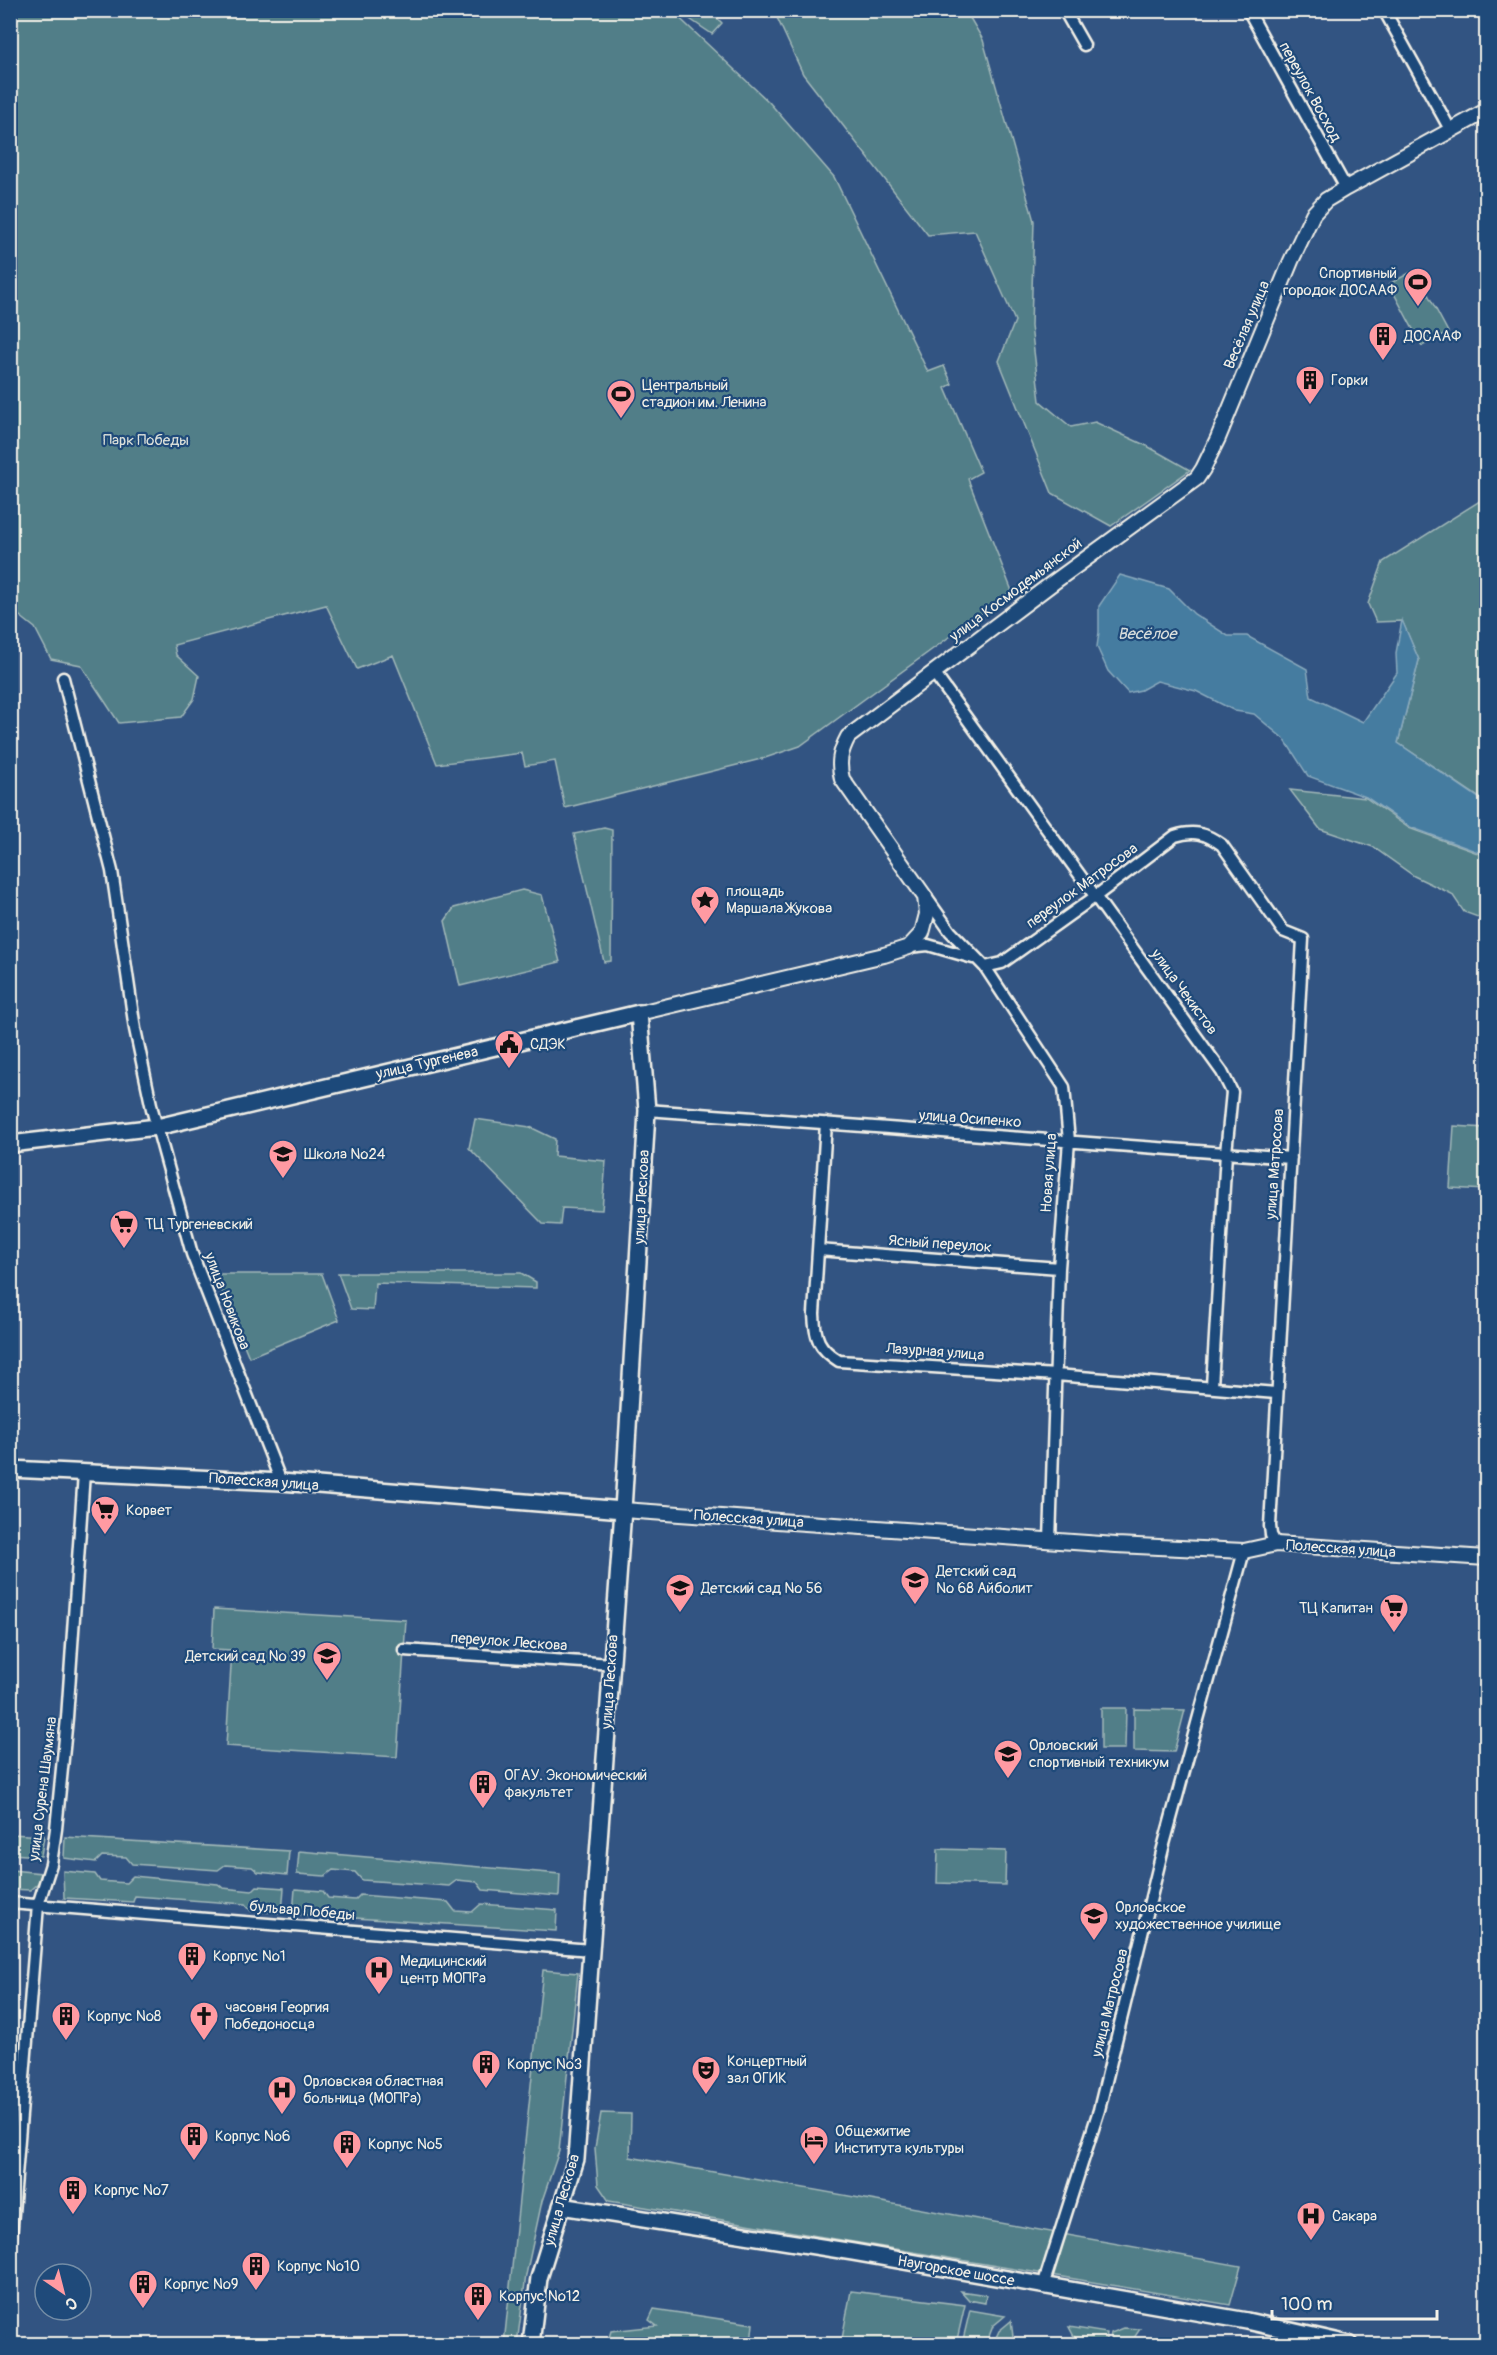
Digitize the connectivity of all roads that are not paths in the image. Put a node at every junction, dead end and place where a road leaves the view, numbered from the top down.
1 (1064, 10) edge
2 (1248, 10) edge
3 (1384, 10) edge
4 (1084, 45) dead end
5 (1486, 111) edge
6 (1451, 131) junction
7 (1346, 188) junction
8 (1203, 470) joint
9 (934, 673) junction
10 (63, 678) dead end
11 (848, 737) joint
12 (1198, 833) joint
13 (1096, 896) junction
14 (926, 897) junction
15 (909, 947) junction
16 (974, 958) junction
17 (985, 967) junction
18 (639, 1013) junction
19 (647, 1110) junction
20 (826, 1124) junction
21 (157, 1126) junction
22 (1070, 1141) junction
23 (10, 1144) edge
24 (1226, 1153) junction
25 (1291, 1158) junction
26 (818, 1250) junction
27 (1059, 1268) junction
28 (1056, 1375) junction
29 (1212, 1386) junction
30 (1276, 1393) junction
31 (10, 1469) edge
32 (84, 1473) junction
33 (281, 1482) junction
34 (623, 1510) junction
35 (1050, 1541) junction
36 (1276, 1544) junction
37 (1244, 1551) junction
38 (1486, 1558) edge
39 (404, 1650) dead end
40 (612, 1664) junction
41 (10, 1903) edge
42 (38, 1905) junction
43 (591, 1950) junction
44 (561, 2206) junction
45 (10, 2250) edge
46 (1043, 2286) junction
47 (531, 2344) edge
48 (1349, 2344) edge

1 - 4 street
2 - 7 street, переулок Восход
3 - 6 street
5 - 6 street, Весёлая улица
6 - 7 street, Весёлая улица
7 - 8 street, Весёлая улица
8 - 9 street, улица Космодемьянской
9 - 11 street, улица Космодемьянской
9 - 13 street, улица Чекистов
10 - 21 street, улица Новикова
11 - 14 street, Новая улица
12 - 13 street, переулок Матросова
12 - 25 street, улица Матросова
13 - 17 street, переулок Матросова
13 - 24 street, улица Чекистов
14 - 15 street
14 - 16 street, Новая улица
15 - 16 street
15 - 18 street, улица Тургенева
16 - 17 street, Новая улица
17 - 22 street, Новая улица
18 - 19 main road, улица Лескова
18 - 21 main road, улица Тургенева
19 - 20 street, улица Осипенко
19 - 34 main road, улица Лескова
20 - 22 street, улица Осипенко
20 - 26 street, Лазурная улица
21 - 23 main road, улица Тургенева
21 - 33 street, улица Новикова
22 - 24 street, улица Осипенко
22 - 27 street, Новая улица
24 - 25 street, улица Осипенко
24 - 29 street, улица Чекистов
25 - 30 street, улица Матросова
26 - 27 street, Ясный переулок
26 - 28 street, Лазурная улица
27 - 28 street, Новая улица
28 - 29 street, Лазурная улица
28 - 35 street, Новая улица
29 - 30 street, Лазурная улица
30 - 36 street, улица Матросова
31 - 32 main road, Полесская улица
32 - 33 main road, Полесская улица
32 - 42 street, улица Сурена Шаумяна
33 - 34 main road, Полесская улица
34 - 35 street, Полесская улица
34 - 40 main road, улица Лескова
35 - 37 street, Полесская улица
36 - 37 street, Полесская улица
36 - 38 street, Полесская улица
37 - 46 street, улица Матросова
39 - 40 street, переулок Лескова
40 - 43 main road, улица Лескова
41 - 42 street, бульвар Победы
42 - 43 street, бульвар Победы
42 - 45 street, улица Сурена Шаумяна
43 - 44 main road, улица Лескова
44 - 46 main road, Наугорское шоссе
44 - 47 main road, улица Лескова
46 - 48 main road, Наугорское шоссе

